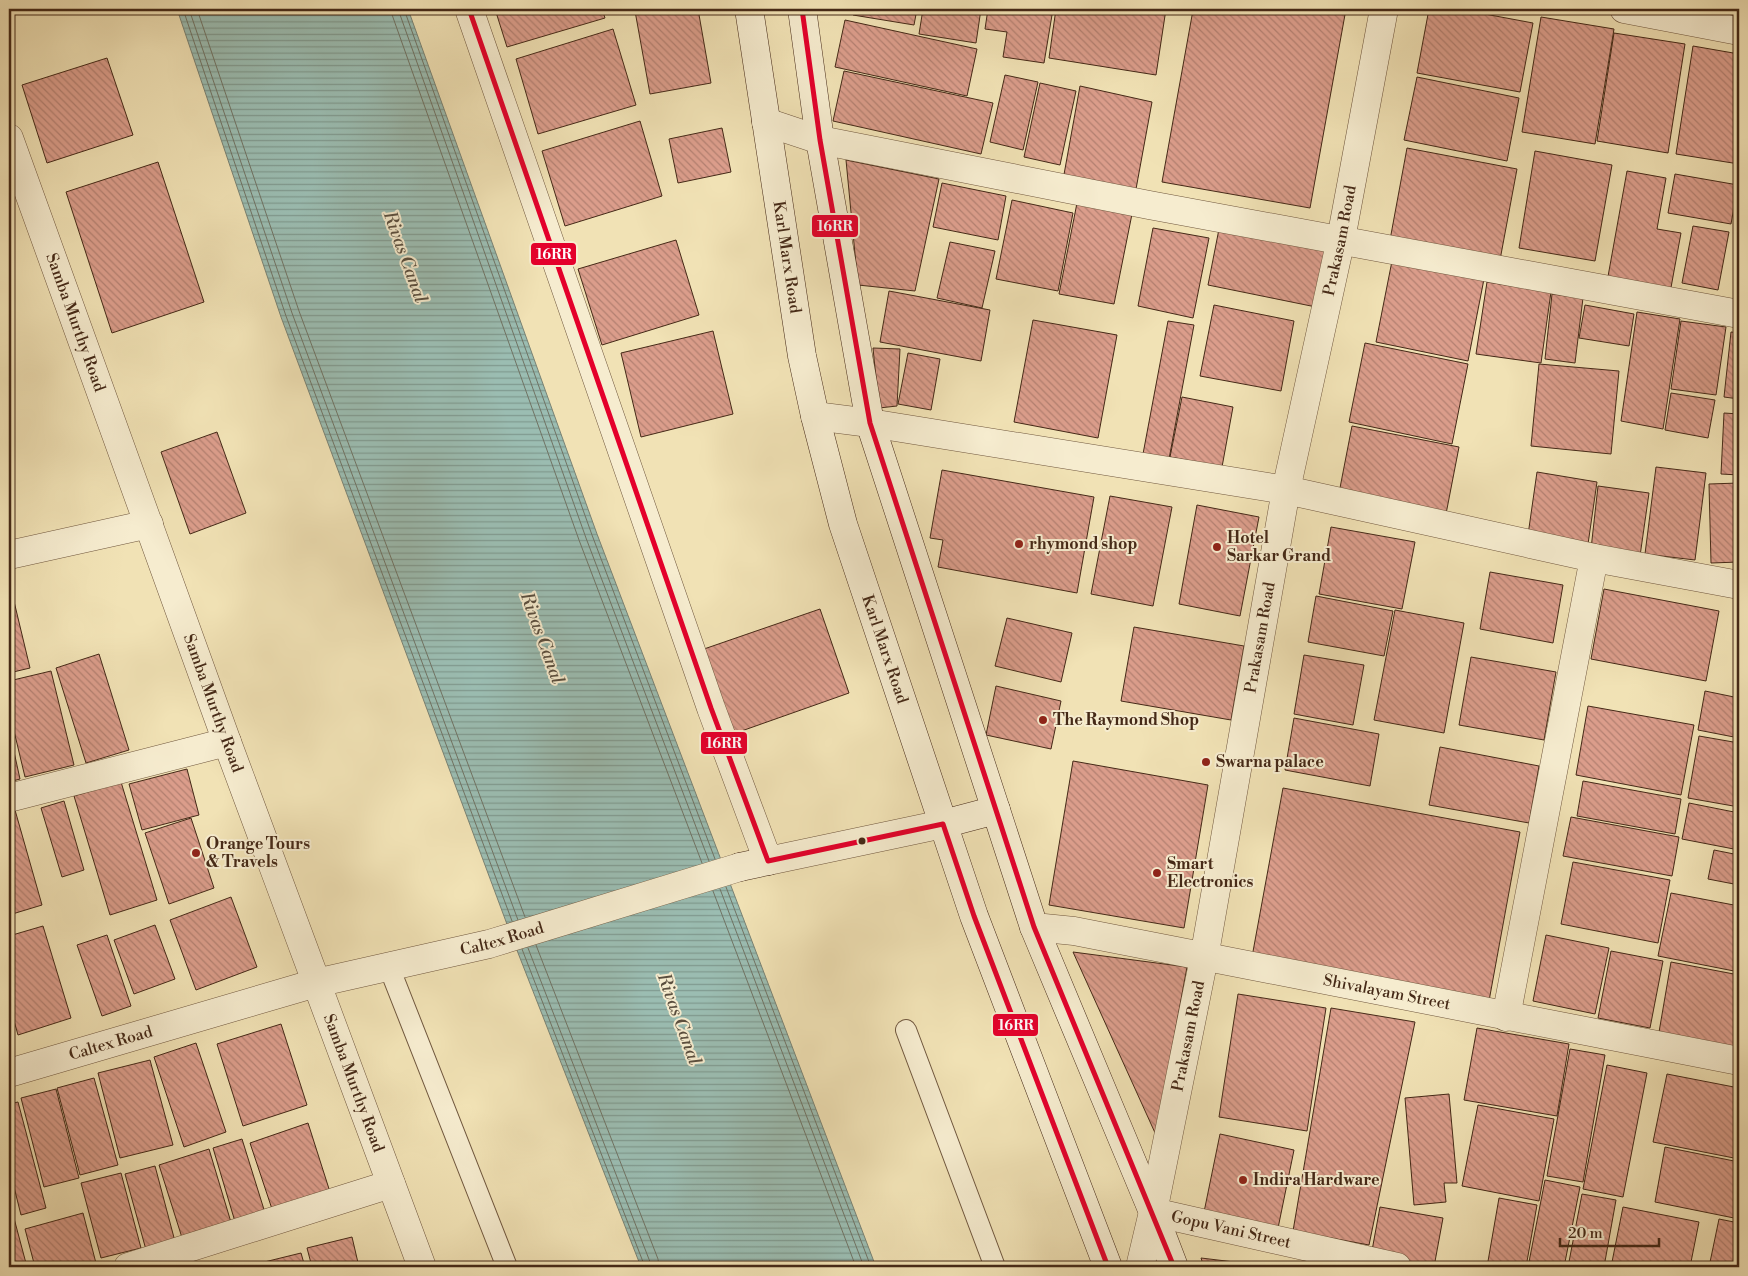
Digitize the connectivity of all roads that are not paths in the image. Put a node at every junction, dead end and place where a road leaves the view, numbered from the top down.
1 (469, 9) edge
2 (749, 9) edge
3 (802, 9) edge
4 (1384, 9) edge
5 (1624, 9) edge
6 (1739, 32) edge
7 (766, 122) junction
8 (9, 138) edge
9 (820, 140) junction
10 (1341, 239) junction
11 (1739, 314) edge
12 (815, 416) junction
13 (870, 423) junction
14 (1286, 490) junction
15 (149, 524) junction
16 (9, 555) edge
17 (1594, 558) junction
18 (1739, 585) edge
19 (227, 742) junction
20 (9, 798) edge
21 (996, 810) junction
22 (943, 824) junction
23 (768, 861) junction
24 (1034, 927) junction
25 (1204, 958) junction
26 (389, 967) junction
27 (316, 982) junction
28 (1506, 1017) junction
29 (906, 1030) dead end
30 (1739, 1061) edge
31 (9, 1073) edge
32 (391, 1184) junction
33 (1153, 1212) junction
34 (132, 1267) edge
35 (422, 1267) edge
36 (507, 1267) edge
37 (995, 1267) edge
38 (1108, 1267) edge
39 (1140, 1267) edge
40 (1174, 1267) edge
41 (1397, 1267) edge

1 - 23 street
2 - 7 street, Karl Marx Road
3 - 9 street
4 - 10 street, Prakasam Road
5 - 6 street
7 - 9 street
7 - 12 street, Karl Marx Road
8 - 15 street, Samba Murthy Road
9 - 10 street
9 - 13 street
10 - 11 street
10 - 14 street, Prakasam Road
12 - 13 street
12 - 22 street, Karl Marx Road
13 - 14 street
13 - 21 street
14 - 17 street
14 - 25 street, Prakasam Road
15 - 16 street
15 - 19 street, Samba Murthy Road
17 - 18 street
17 - 28 street
19 - 20 street
19 - 27 street, Samba Murthy Road
21 - 22 street, Caltex Road
21 - 24 street
22 - 23 street, Caltex Road
22 - 38 street, Karl Marx Road
23 - 26 street, Caltex Road
24 - 25 street, Shivalayam Street
24 - 33 street
25 - 28 street, Shivalayam Street
25 - 33 street, Prakasam Road
26 - 27 street, Caltex Road
26 - 36 lane
27 - 31 street, Caltex Road
27 - 32 street, Samba Murthy Road
28 - 30 street, Shivalayam Street
29 - 37 lane
32 - 34 street
32 - 35 street, Samba Murthy Road
33 - 39 street, Prakasam Road
33 - 40 street
33 - 41 street, Gopu Vani Street

